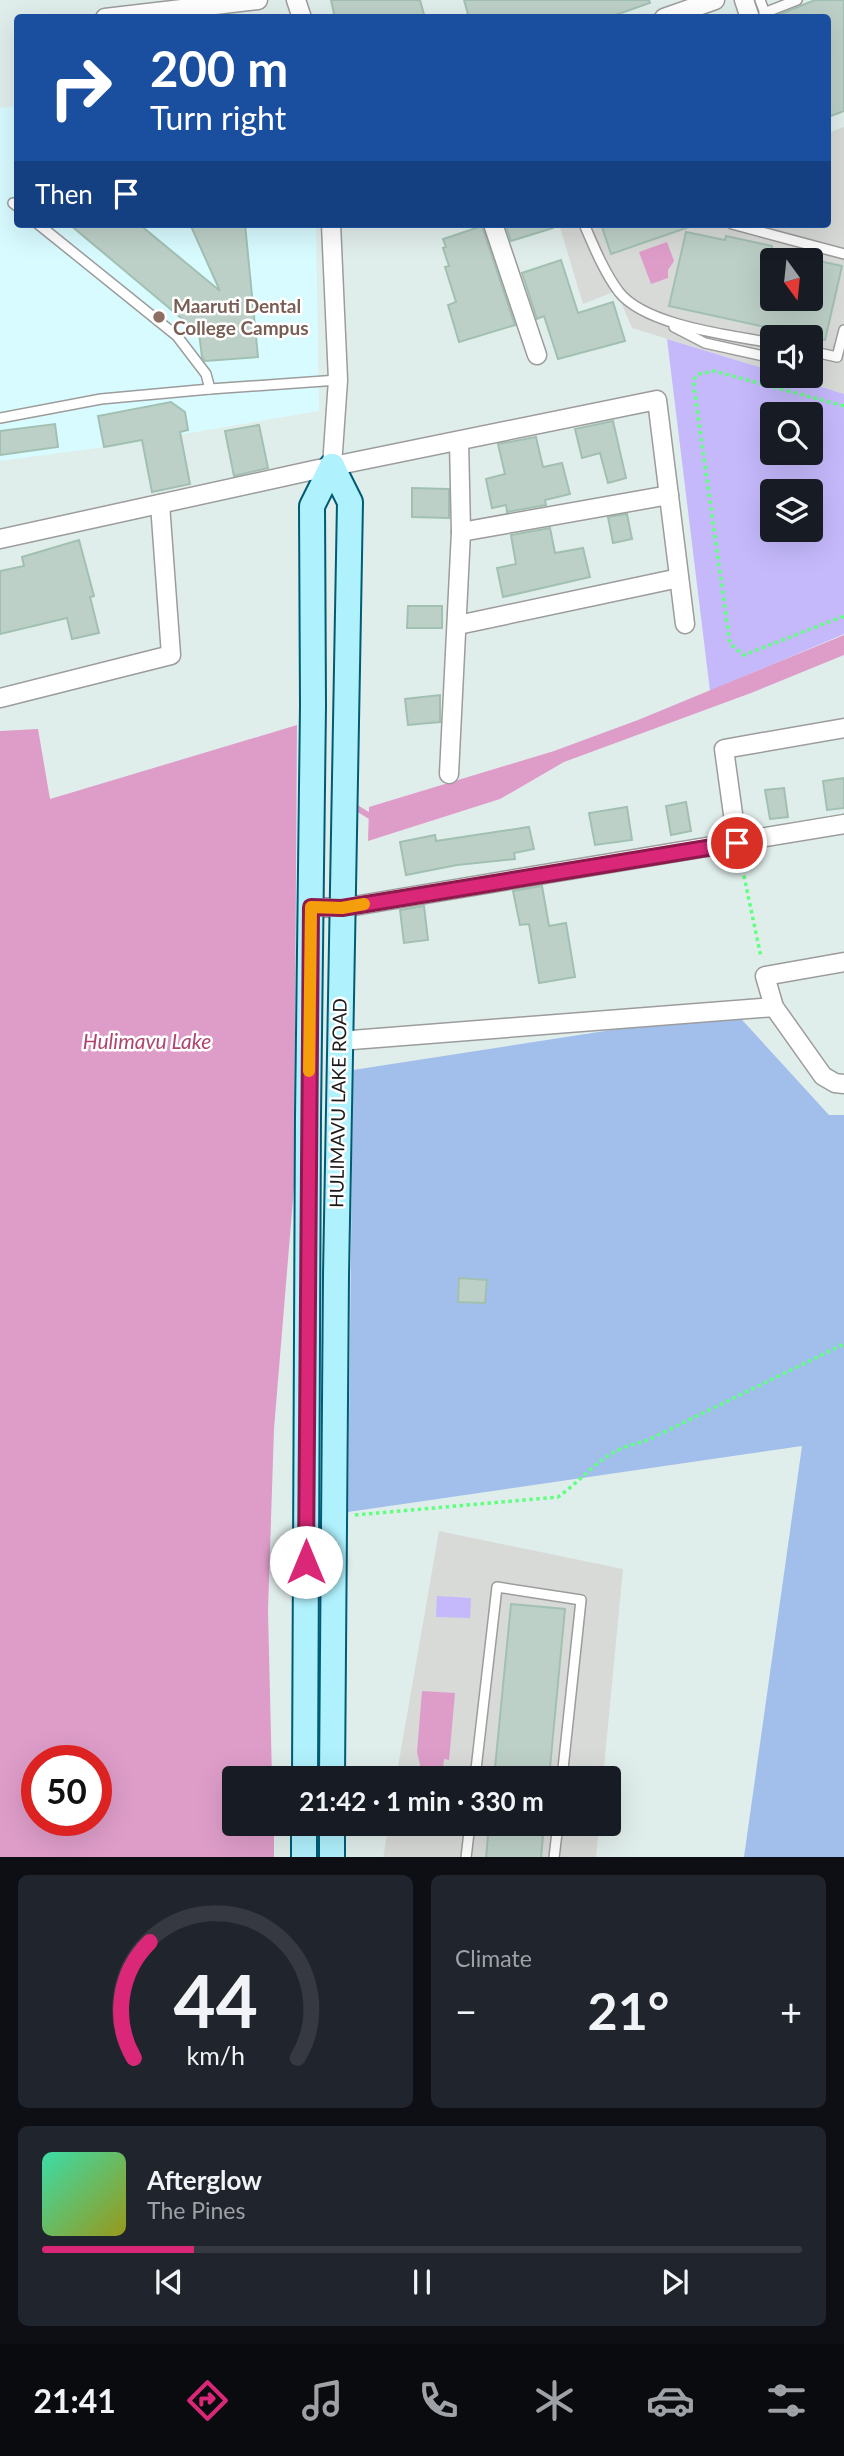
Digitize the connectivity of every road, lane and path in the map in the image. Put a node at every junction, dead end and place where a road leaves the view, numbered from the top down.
1 (258, 0) edge
2 (715, 0) edge
3 (744, 0) edge
4 (797, 0) edge
5 (139, 14) edge
6 (675, 14) edge
7 (758, 14) edge
8 (765, 14) edge
9 (43, 228) edge
10 (331, 228) edge
11 (494, 228) edge
12 (585, 228) edge
13 (747, 228) edge
14 (844, 254) edge
15 (661, 319) junction
16 (844, 330) edge
17 (760, 340) edge
18 (823, 354) edge
19 (537, 355) dead end
20 (760, 355) edge
21 (338, 380) junction
22 (210, 389) junction
23 (844, 405) edge
24 (0, 418) edge
25 (459, 441) junction
26 (332, 466) junction
27 (669, 495) junction
28 (160, 504) junction
29 (461, 532) junction
30 (0, 539) edge
31 (679, 578) junction
32 (844, 616) edge
33 (685, 624) dead end
34 (458, 625) junction
35 (0, 698) edge
36 (844, 728) edge
37 (449, 774) dead end
38 (844, 824) edge
39 (737, 843) junction
40 (311, 907) junction
41 (342, 908) junction
42 (844, 962) edge
43 (765, 976) junction
44 (774, 1007) junction
45 (339, 1041) junction
46 (844, 1084) edge
47 (844, 1344) edge
48 (334, 1517) junction
49 (305, 1766) edge
50 (332, 1766) edge
51 (476, 1766) edge
52 (563, 1766) edge
53 (304, 1836) edge
54 (332, 1836) edge
55 (469, 1836) edge
56 (557, 1836) edge
57 (304, 1857) edge
58 (332, 1857) edge
59 (466, 1857) edge
60 (554, 1857) edge

1 - 5 street
2 - 6 street
3 - 7 street
4 - 8 lane
9 - 22 lane
10 - 21 street
11 - 19 street
12 - 15 lane
13 - 14 lane
15 - 17 lane
15 - 20 lane
16 - 18 lane
21 - 22 lane
21 - 26 street
22 - 24 lane
23 - 32 path
25 - 26 street
25 - 27 street
25 - 29 street
26 - 28 street
26 - 40 main road, HULIMAVU LAKE ROAD
26 - 41 main road, HULIMAVU LAKE ROAD
27 - 29 street
27 - 31 street
28 - 30 street
28 - 35 street
29 - 34 street
31 - 33 street
31 - 34 street
34 - 37 street
36 - 39 street
38 - 39 street
39 - 41 street
39 - 43 path
40 - 41 street
40 - 49 main road, HULIMAVU LAKE ROAD
41 - 45 main road, HULIMAVU LAKE ROAD
42 - 43 street
43 - 44 street
44 - 45 street
44 - 46 street
45 - 48 main road, HULIMAVU LAKE ROAD
47 - 48 path
48 - 50 main road, HULIMAVU LAKE ROAD
51 - 52 lane
53 - 57 main road
54 - 58 main road
55 - 59 lane
56 - 60 lane

